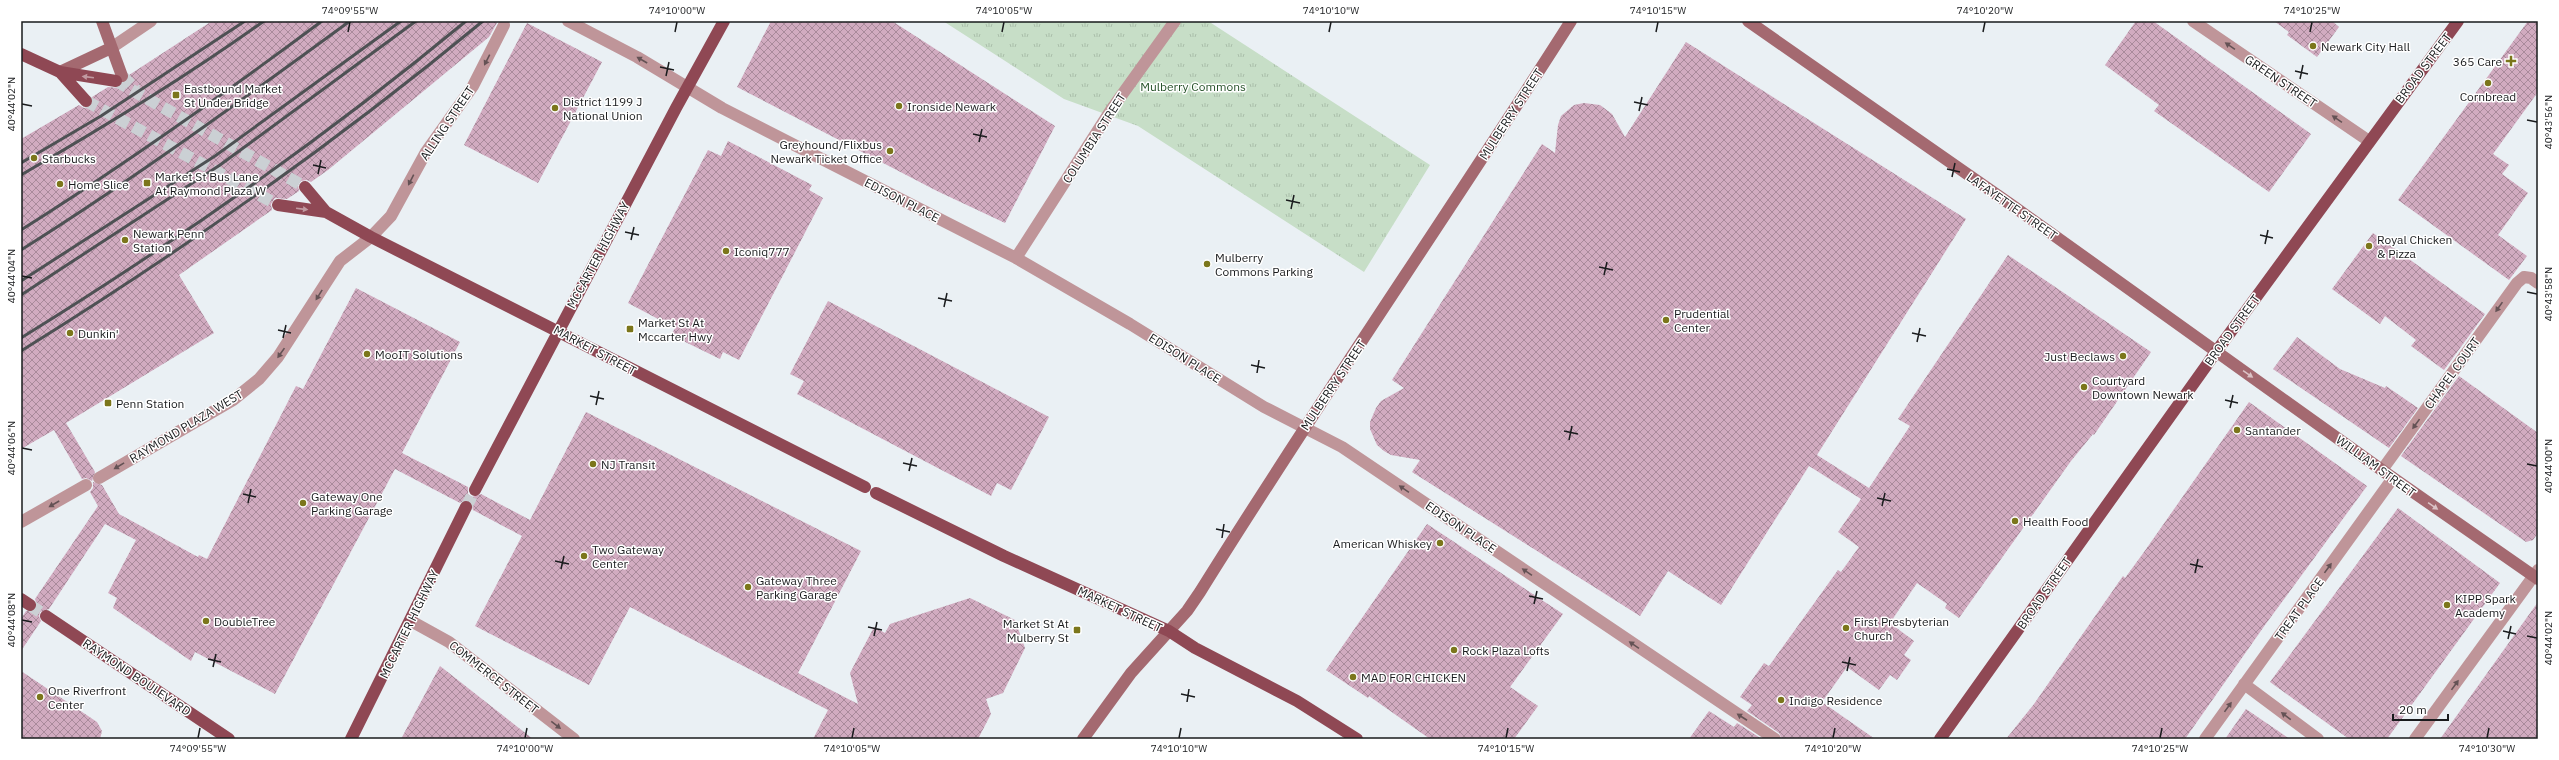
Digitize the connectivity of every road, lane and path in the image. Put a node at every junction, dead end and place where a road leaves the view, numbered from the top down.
1 (102, 21) edge
2 (151, 21) edge
3 (568, 21) edge
4 (724, 21) edge
5 (1175, 21) edge
6 (1570, 21) edge
7 (1748, 21) edge
8 (2193, 21) edge
9 (2458, 21) edge
10 (504, 25) dead end
11 (111, 48) junction
12 (21, 54) edge
13 (60, 72) junction
14 (119, 78) joint
15 (688, 87) junction
16 (86, 101) tunnel mouth
17 (2369, 141) junction
18 (305, 187) tunnel mouth
19 (278, 206) tunnel mouth
20 (326, 212) junction
21 (371, 237) junction
22 (1016, 258) junction
23 (2538, 283) edge
24 (559, 331) junction
25 (2216, 352) junction
26 (1304, 428) junction
27 (2382, 470) junction
28 (99, 478) dead end
29 (2393, 478) junction
30 (86, 485) dead end
31 (865, 487) dead end
32 (475, 490) tunnel mouth
33 (876, 493) dead end
34 (466, 508) tunnel mouth
35 (21, 522) edge
36 (2537, 575) edge
37 (46, 616) tunnel mouth
38 (411, 621) junction
39 (1169, 631) junction
40 (2244, 684) junction
41 (229, 739) edge
42 (351, 739) edge
43 (574, 739) edge
44 (1083, 739) edge
45 (1357, 739) edge
46 (1775, 739) edge
47 (1940, 739) edge
48 (2205, 739) edge
49 (2318, 739) edge
50 (2415, 739) edge

1 - 11 street
2 - 11 street
15 -> 3 street, EDISON PLACE
4 - 15 main road, MCCARTER HIGHWAY
5 - 22 street, COLUMBIA STREET
6 - 26 street, MULBERRY STREET
7 - 25 street, LAFAYETTE STREET
17 -> 8 street, GREEN STREET
9 - 17 main road, BROAD STREET
10 -> 21 street, ALLING STREET
11 - 13 street
11 - 14 street
12 - 13 main road
14 -> 13 main road
13 - 16 main road
15 - 22 street, EDISON PLACE
15 - 24 main road, MCCARTER HIGHWAY
17 - 25 main road, BROAD STREET
18 - 20 main road, MARKET STREET
19 -> 20 main road, MARKET STREET
20 - 21 main road, MARKET STREET
21 - 24 main road, MARKET STREET
21 -> 28 street, RAYMOND PLAZA WEST
22 - 26 street, EDISON PLACE
23 -> 27 street, CHAPEL COURT
24 - 31 main road, MARKET STREET
24 - 32 main road, MCCARTER HIGHWAY
25 -> 27 street, WILLIAM STREET
25 - 47 main road, BROAD STREET
26 - 39 street, MULBERRY STREET
46 -> 26 street, EDISON PLACE
27 - 29 street, WILLIAM STREET
29 -> 36 street, WILLIAM STREET
40 -> 29 street, TREAT PLACE
30 -> 35 street
33 - 39 main road, MARKET STREET
34 - 38 main road, MCCARTER HIGHWAY
50 -> 36 street
37 - 41 main road, RAYMOND BOULEVARD
38 - 42 main road, MCCARTER HIGHWAY
38 -> 43 street, COMMERCE STREET
39 - 44 street, MULBERRY STREET
39 - 45 main road, MARKET STREET
48 -> 40 street, TREAT PLACE
49 -> 40 street

